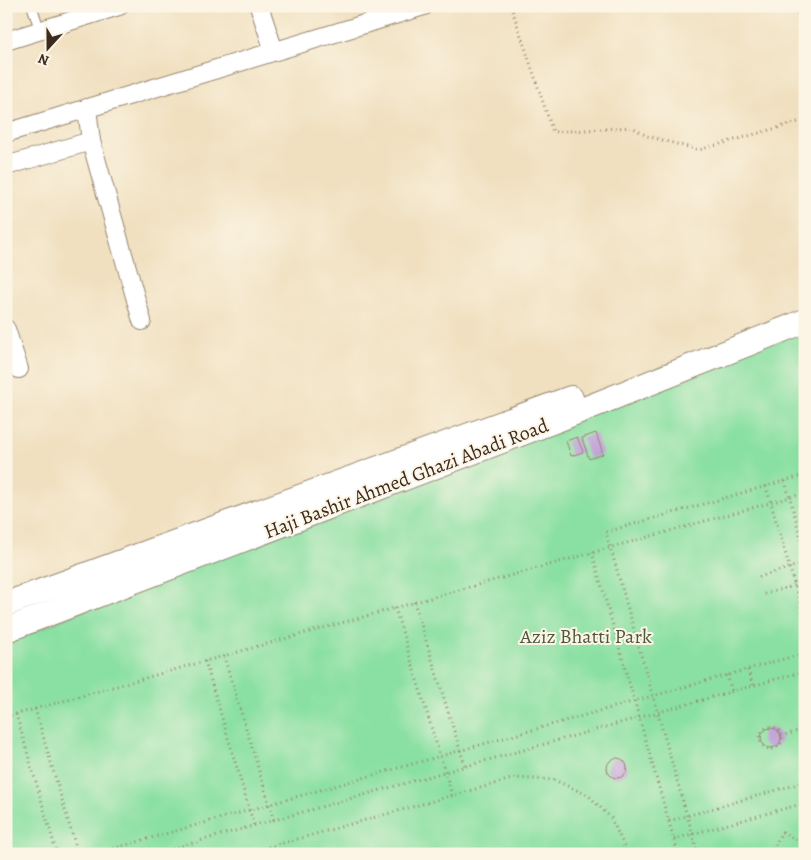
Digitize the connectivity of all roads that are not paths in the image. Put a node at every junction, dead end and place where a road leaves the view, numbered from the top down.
1 (32, 6) edge
2 (119, 6) edge
3 (259, 6) edge
4 (424, 6) edge
5 (799, 6) edge
6 (805, 19) edge
7 (40, 31) junction
8 (6, 41) edge
9 (274, 51) junction
10 (87, 108) junction
11 (6, 133) edge
12 (90, 142) junction
13 (6, 166) edge
14 (805, 306) edge
15 (142, 321) dead end
16 (805, 321) edge
17 (6, 329) edge
18 (19, 369) dead end
19 (6, 604) edge
20 (6, 630) edge

1 - 7 lane
2 - 7 street
3 - 9 street
4 - 9 street
5 - 6 lane
7 - 8 street
9 - 10 street
10 - 11 street
10 - 12 street
12 - 13 street
12 - 15 street
14 - 19 street, Haji Bashir Ahmed Ghazi Abadi Road
16 - 20 street, Haji Bashir Ahmed Ghazi Abadi Road
17 - 18 street

